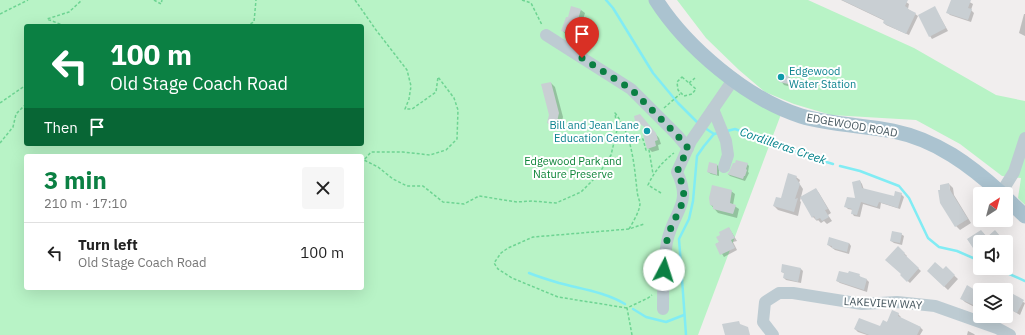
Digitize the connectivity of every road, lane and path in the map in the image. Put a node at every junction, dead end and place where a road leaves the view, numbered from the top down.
1 (28, 0) edge
2 (82, 0) edge
3 (154, 0) edge
4 (162, 0) edge
5 (256, 0) edge
6 (355, 0) edge
7 (522, 0) edge
8 (656, 0) edge
9 (664, 0) edge
10 (0, 14) edge
11 (60, 24) edge
12 (250, 24) edge
13 (546, 35) joint
14 (694, 46) junction
15 (695, 78) dead end
16 (733, 80) junction
17 (689, 83) junction
18 (24, 86) edge
19 (680, 94) junction
20 (0, 103) edge
21 (24, 106) edge
22 (662, 111) dead end
23 (714, 114) junction
24 (627, 137) junction
25 (1025, 138) edge
26 (0, 143) edge
27 (688, 144) junction
28 (724, 167) dead end
29 (653, 174) junction
30 (993, 187) edge
31 (1007, 187) edge
32 (661, 194) dead end
33 (1013, 205) edge
34 (1025, 216) edge
35 (644, 224) dead end
36 (629, 229) junction
37 (654, 292) dead end
38 (627, 308) junction
39 (663, 309) dead end
40 (632, 335) edge
41 (773, 335) edge
42 (1010, 335) edge

1 - 10 path
2 - 11 path
3 - 4 path
5 - 12 path
6 - 24 path
7 - 13 path
8 - 14 main road, EDGEWOOD ROAD
9 - 14 main road
13 - 27 street
14 - 16 main road, EDGEWOOD ROAD
15 - 17 path
16 - 23 street
16 - 30 main road, EDGEWOOD ROAD
17 - 19 path
17 - 19 path
18 - 20 path
19 - 22 path
21 - 26 path
23 - 27 street
23 - 28 street
24 - 29 path
24 - 36 path
25 - 31 street
27 - 29 path
27 - 39 street
29 - 32 path
33 - 34 main road, EDGEWOOD ROAD
35 - 36 path
36 - 38 path
37 - 38 path
38 - 40 path
41 - 42 street, LAKEVIEW WAY

